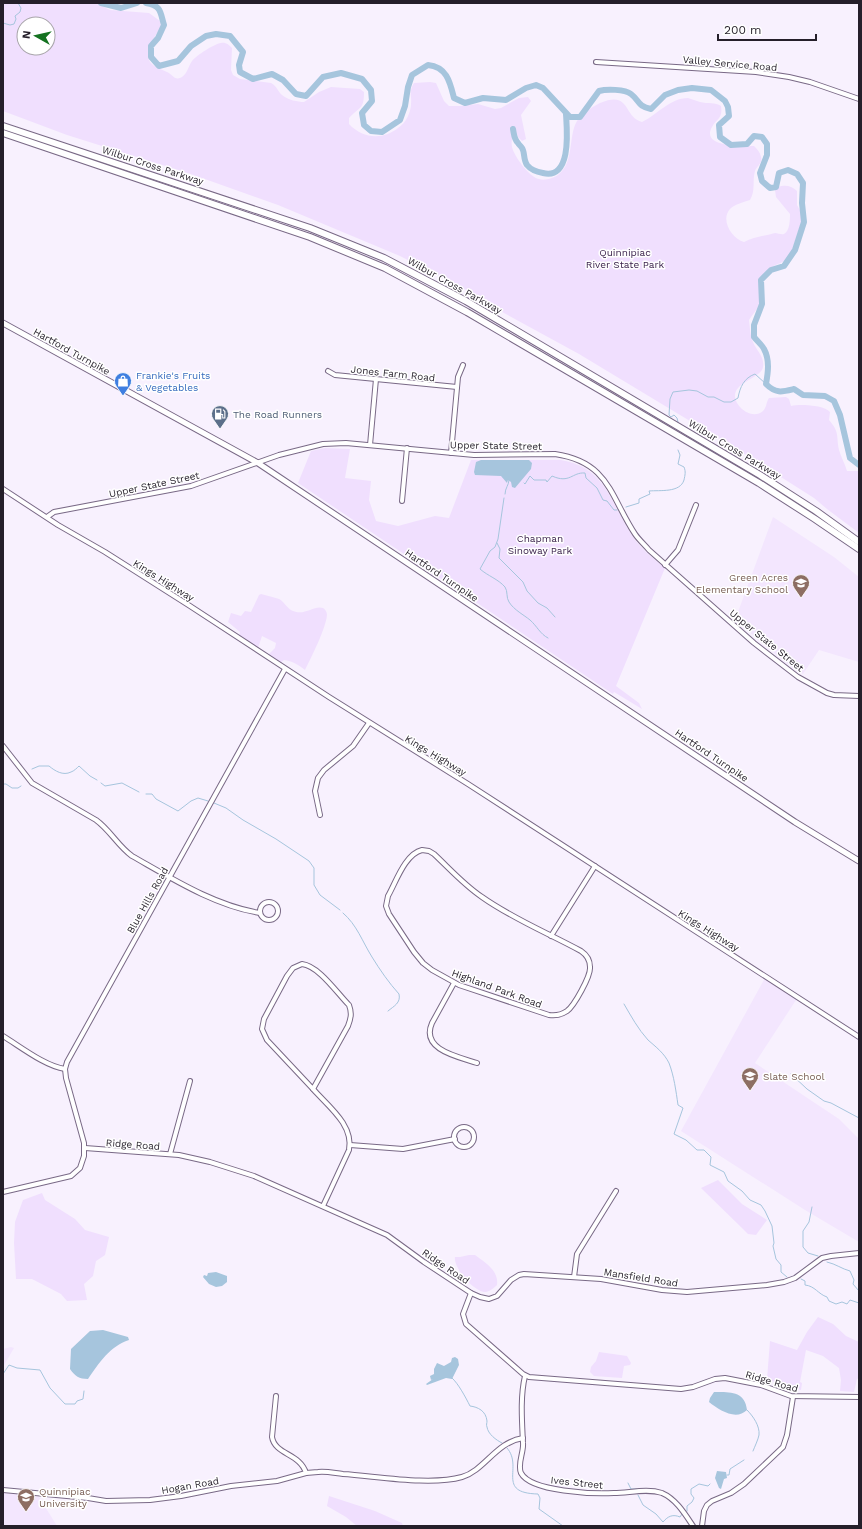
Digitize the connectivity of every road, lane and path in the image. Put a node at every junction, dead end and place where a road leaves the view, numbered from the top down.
1 (596, 62) dead end
2 (859, 99) edge
3 (3, 126) edge
4 (3, 133) edge
5 (3, 323) edge
6 (463, 365) dead end
7 (328, 371) dead end
8 (376, 379) junction
9 (457, 387) junction
10 (370, 445) junction
11 (408, 448) junction
12 (451, 453) junction
13 (258, 463) junction
14 (3, 489) edge
15 (402, 501) dead end
16 (696, 505) dead end
17 (47, 517) junction
18 (859, 542) edge
19 (859, 549) edge
20 (665, 565) junction
21 (285, 669) junction
22 (859, 696) edge
23 (369, 723) junction
24 (3, 746) edge
25 (320, 815) dead end
26 (859, 861) edge
27 (595, 866) junction
28 (170, 876) junction
29 (260, 913) junction
30 (551, 936) junction
31 (454, 983) junction
32 (3, 1036) edge
33 (859, 1037) edge
34 (476, 1063) dead end
35 (65, 1069) junction
36 (190, 1081) dead end
37 (313, 1089) junction
38 (455, 1139) junction
39 (350, 1146) junction
40 (85, 1148) junction
41 (170, 1154) junction
42 (616, 1191) dead end
43 (3, 1192) edge
44 (323, 1206) junction
45 (859, 1253) edge
46 (574, 1277) junction
47 (471, 1293) junction
48 (525, 1376) junction
49 (276, 1396) dead end
50 (794, 1397) junction
51 (859, 1397) edge
52 (523, 1438) junction
53 (306, 1473) junction
54 (3, 1490) edge
55 (693, 1526) edge
56 (702, 1526) edge

1 - 2 street, Valley Service Road
3 - 18 highway, Wilbur Cross Parkway
4 - 19 highway, Wilbur Cross Parkway
5 - 13 main road, Hartford Turnpike
6 - 9 street
7 - 8 street, Jones Farm Road
8 - 9 street, Jones Farm Road
8 - 10 street
9 - 12 street
10 - 11 street, Upper State Street
10 - 13 street, Upper State Street
11 - 12 street, Upper State Street
11 - 15 street
12 - 20 street, Upper State Street
13 - 17 street, Upper State Street
13 - 26 main road, Hartford Turnpike
14 - 17 street, Kings Highway
16 - 20 street
17 - 21 street, Kings Highway
20 - 22 street, Upper State Street
21 - 23 street, Kings Highway
21 - 28 street, Blue Hills Road
23 - 25 street
23 - 27 street, Kings Highway
24 - 28 street
27 - 30 street
27 - 33 street, Kings Highway
28 - 29 street
28 - 35 street, Blue Hills Road
29 - 29 street
30 - 31 street, Highland Park Road
30 - 31 street, Highland Park Road
31 - 34 street
32 - 35 street
35 - 40 street
36 - 41 street
37 - 37 street
37 - 39 street
38 - 38 street
38 - 39 street
39 - 44 street
40 - 41 street, Ridge Road
40 - 43 street
41 - 44 street, Ridge Road
42 - 46 street
44 - 47 street, Ridge Road
45 - 46 street, Mansfield Road
46 - 47 street, Mansfield Road
47 - 48 street, Ridge Road
48 - 50 street, Ridge Road
48 - 52 street, Ives Street
49 - 53 street
50 - 51 street, Ridge Road
50 - 56 street
52 - 53 street, Hogan Road
52 - 55 street, Ives Street
53 - 54 street, Hogan Road

